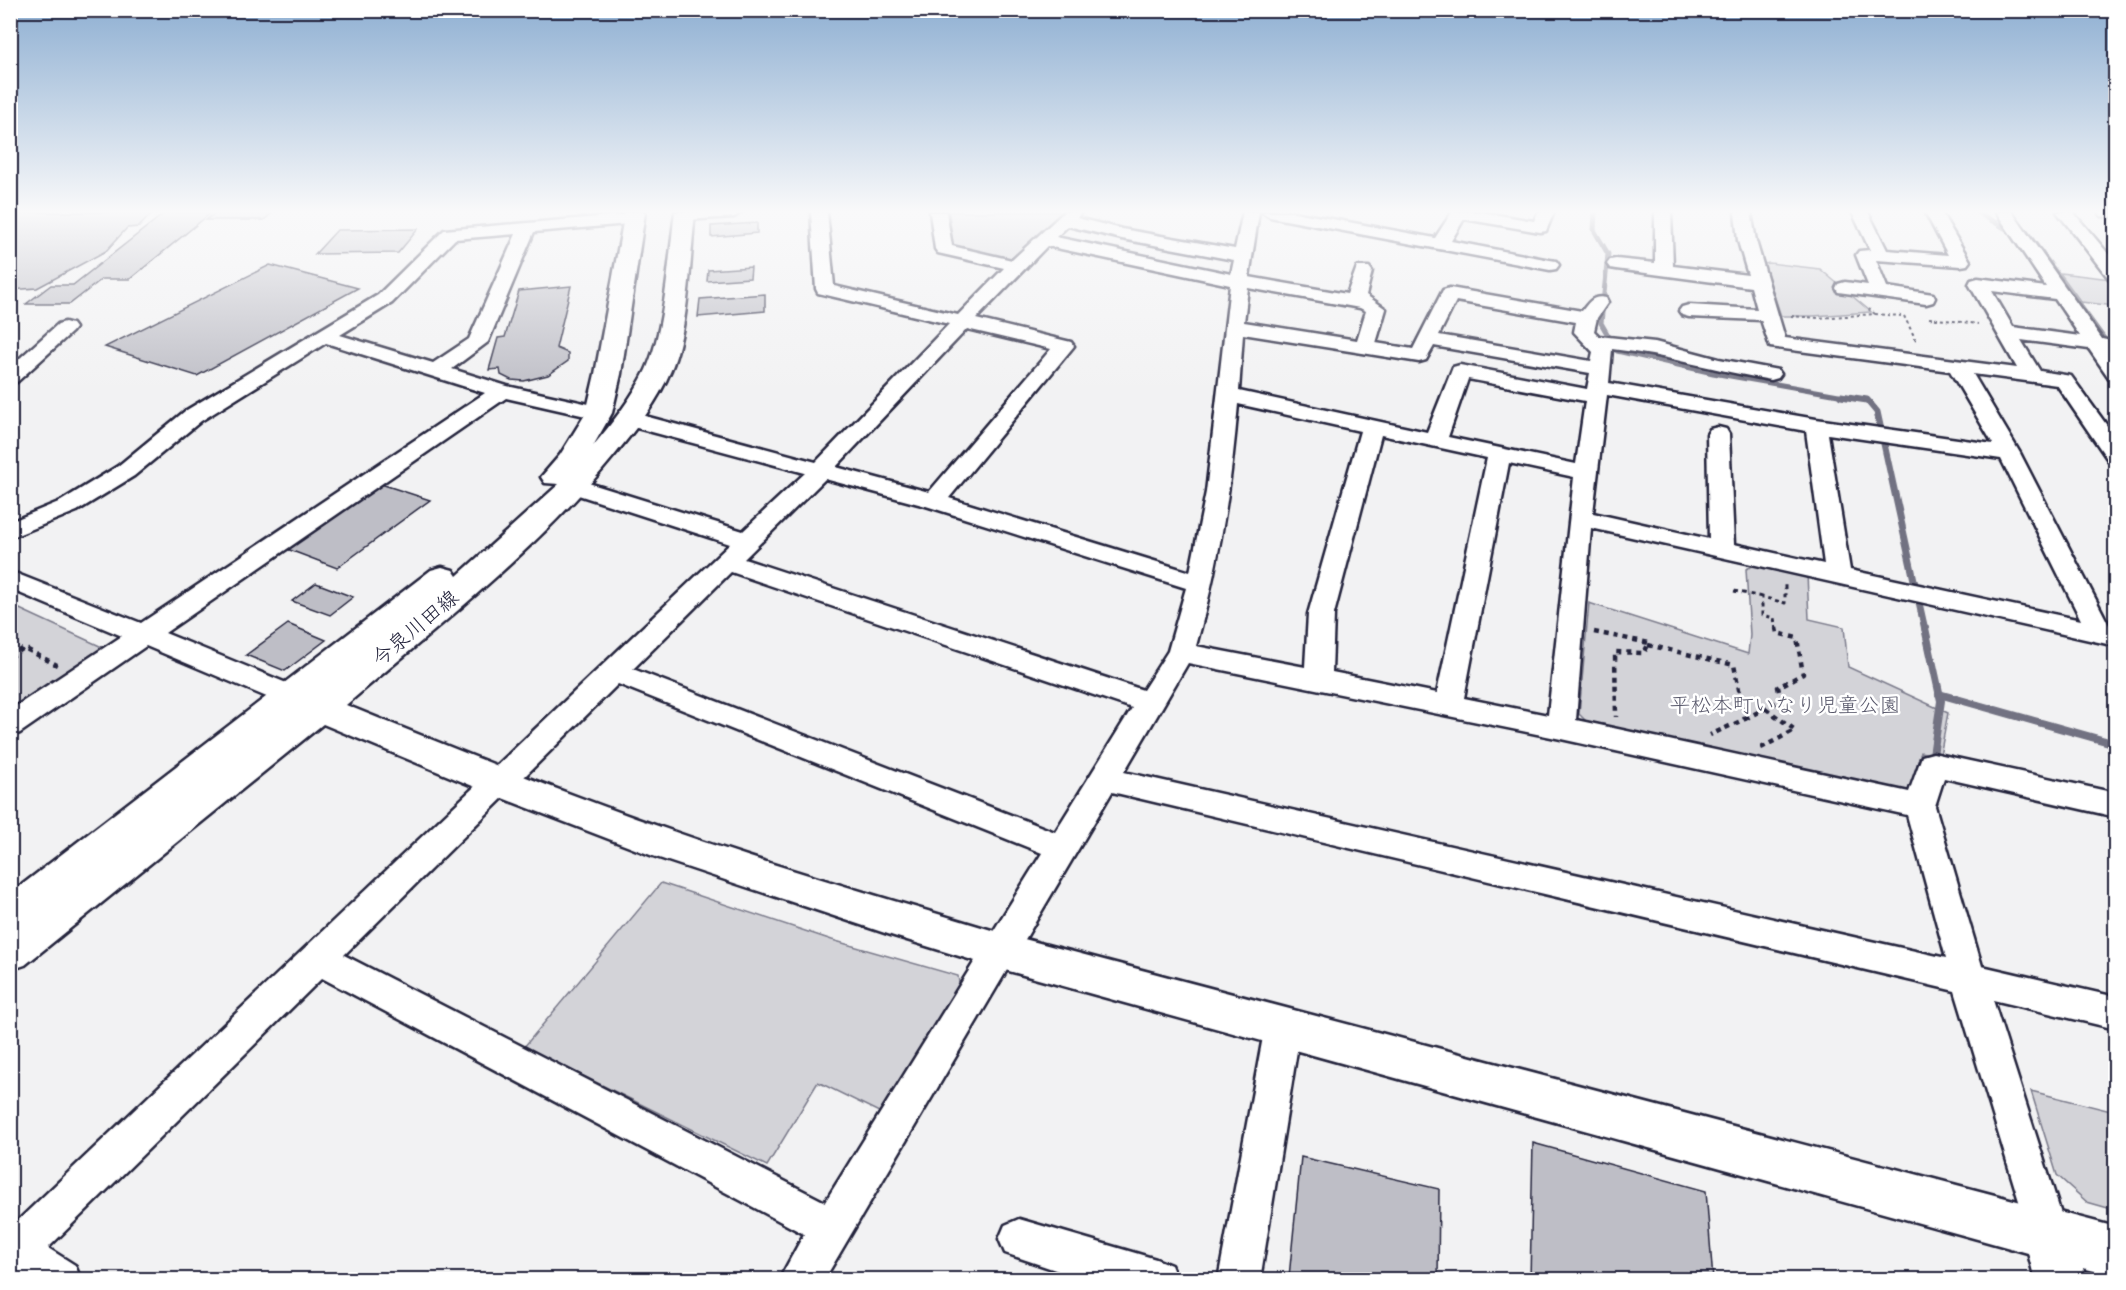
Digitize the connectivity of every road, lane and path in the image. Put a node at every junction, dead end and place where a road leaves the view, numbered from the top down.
1 (412, 272) edge
2 (508, 272) edge
3 (625, 272) edge
4 (678, 272) edge
5 (824, 272) edge
6 (1010, 272) edge
7 (1240, 272) edge
8 (1255, 272) edge
9 (1363, 272) dead end
10 (1681, 272) edge
11 (1756, 272) edge
12 (1872, 272) edge
13 (2045, 272) edge
14 (1759, 282) junction
15 (1845, 288) joint
16 (1880, 292) junction
17 (2060, 294) junction
18 (1926, 298) dead end
19 (1366, 303) junction
20 (1689, 311) dead end
21 (1875, 314) junction
22 (1769, 315) junction
23 (1904, 316) junction
24 (1913, 316) dead end
25 (1922, 317) dead end
26 (964, 321) junction
27 (1236, 327) junction
28 (65, 328) dead end
29 (2006, 330) junction
30 (324, 336) junction
31 (1428, 339) junction
32 (2094, 344) junction
33 (2115, 346) edge
34 (1365, 348) junction
35 (1596, 352) junction
36 (1927, 363) junction
37 (1958, 367) junction
38 (436, 370) junction
39 (1771, 374) dead end
40 (2115, 374) edge
41 (2033, 376) junction
42 (10, 378) edge
43 (502, 391) junction
44 (1227, 395) junction
45 (599, 413) junction
46 (630, 418) junction
47 (1816, 426) junction
48 (1372, 427) junction
49 (1718, 434) dead end
50 (1435, 441) junction
51 (2009, 453) junction
52 (1499, 454) junction
53 (2115, 455) edge
54 (821, 470) junction
55 (1586, 473) junction
56 (574, 486) junction
57 (934, 501) junction
58 (1580, 518) junction
59 (10, 531) edge
60 (748, 541) junction
61 (1722, 550) junction
62 (726, 562) junction
63 (1785, 563) junction
64 (1838, 575) junction
65 (10, 579) edge
66 (1201, 584) junction
67 (1734, 591) dead end
68 (1762, 597) junction
69 (1570, 627) junction
70 (144, 635) junction
71 (2108, 635) edge
72 (1648, 645) junction
73 (1181, 652) junction
74 (10, 657) edge
75 (60, 666) dead end
76 (614, 672) junction
77 (1318, 679) junction
78 (305, 702) junction
79 (1149, 704) junction
80 (1448, 706) junction
81 (1765, 708) junction
82 (1745, 719) junction
83 (1627, 720) dead end
84 (10, 725) edge
85 (1561, 728) junction
86 (1703, 733) dead end
87 (1758, 749) dead end
88 (1104, 778) junction
89 (501, 782) junction
90 (2115, 804) edge
91 (1920, 806) junction
92 (1063, 848) junction
93 (10, 918) edge
94 (999, 950) junction
95 (10, 952) edge
96 (318, 959) junction
97 (1969, 980) junction
98 (2115, 1013) edge
99 (1283, 1026) junction
100 (832, 1227) junction
101 (2047, 1233) junction
102 (1019, 1239) dead end
103 (2115, 1252) edge
104 (14, 1254) edge
105 (60, 1280) edge
106 (800, 1280) edge
107 (1156, 1280) edge
108 (1239, 1280) edge
109 (2061, 1280) edge

1 - 30 street
2 - 38 street
3 - 45 street, 今泉川田線
4 - 46 street, 今泉川田線
5 - 26 street
6 - 26 street
7 - 27 street
8 - 19 street
9 - 19 street
10 - 14 street
11 - 14 street
12 - 16 street
13 - 17 street
14 - 22 street
15 - 16 street
15 - 21 path
16 - 18 street
17 - 29 street
17 - 32 street
19 - 34 street
20 - 22 street
21 - 22 path
21 - 23 path
22 - 36 street
23 - 24 path
23 - 36 path
25 - 29 path
26 - 54 street
26 - 57 street
27 - 34 street
27 - 44 street
28 - 42 street
29 - 32 street
29 - 41 street
30 - 38 street
30 - 59 street
31 - 34 street
31 - 35 street
31 - 35 street
32 - 33 street
32 - 40 street
35 - 39 street
35 - 47 street
35 - 50 street
35 - 55 street
36 - 37 street
37 - 41 street
37 - 51 street
38 - 43 street
41 - 53 street
43 - 45 street
43 - 70 street
44 - 48 street
44 - 66 street
45 - 78 street, 今泉川田線
46 - 54 street
46 - 56 street, 今泉川田線
47 - 51 street
47 - 64 street
48 - 50 street
48 - 77 street
49 - 61 street
50 - 52 street
51 - 71 street
52 - 55 street
52 - 80 street
54 - 57 street
54 - 60 street
55 - 58 street
56 - 60 street
56 - 78 street, 今泉川田線
57 - 66 street
58 - 61 street
58 - 69 street
60 - 62 street
61 - 63 street
62 - 76 street
62 - 79 street
63 - 64 street
63 - 68 path
64 - 71 street
65 - 70 street
66 - 73 street
67 - 68 path
68 - 81 path
69 - 72 path
69 - 85 street
70 - 78 street
70 - 84 street
72 - 82 path
72 - 83 path
73 - 77 street
73 - 79 street
74 - 75 path
76 - 89 street
76 - 92 street
77 - 80 street
78 - 89 street
78 - 93 street, 今泉川田線
78 - 95 street, 今泉川田線
79 - 88 street
80 - 85 street
81 - 82 path
81 - 87 path
82 - 86 path
85 - 91 street
88 - 92 street
88 - 97 street
89 - 94 street
89 - 96 street
90 - 91 street
91 - 97 street
92 - 94 street
94 - 99 street
94 - 100 street
96 - 100 street
96 - 104 street
97 - 98 street
97 - 101 street
99 - 101 street
99 - 108 street
100 - 106 street
101 - 103 street
101 - 109 street
102 - 107 street
104 - 105 street

